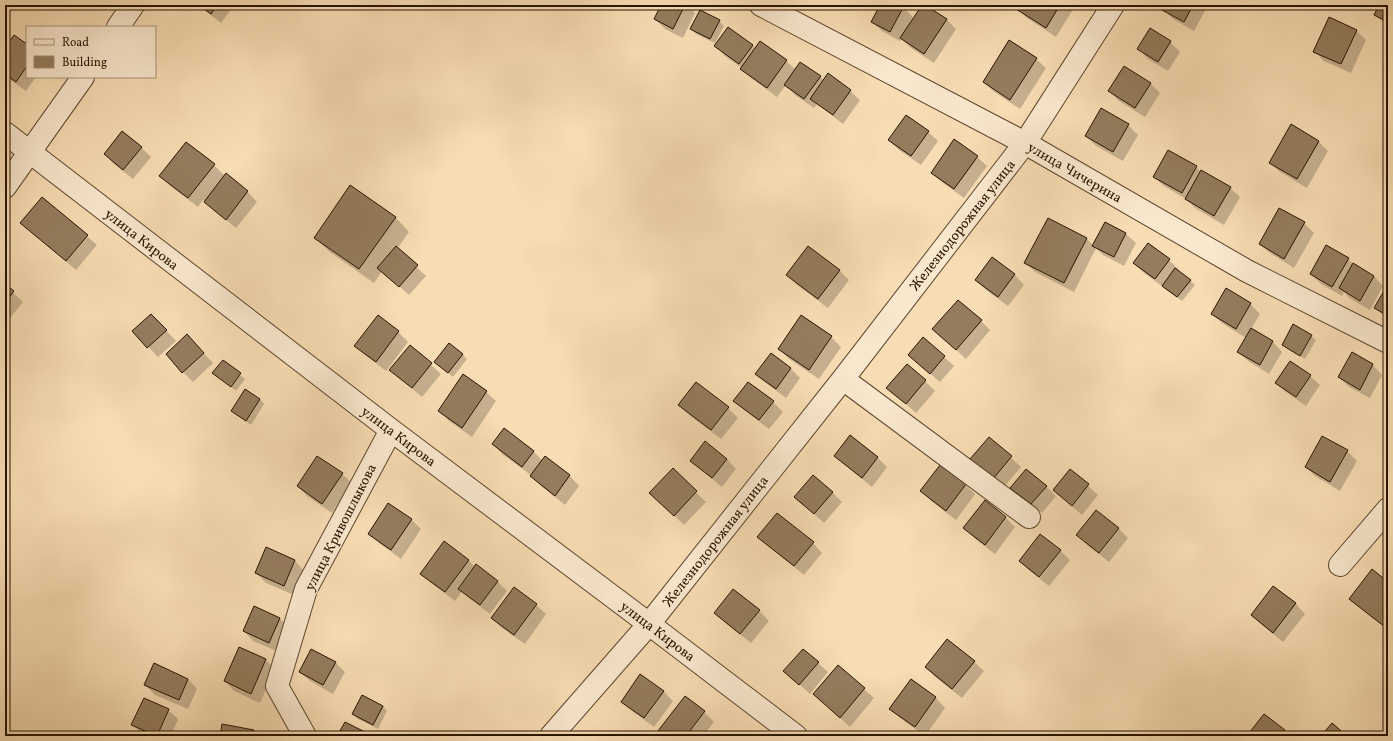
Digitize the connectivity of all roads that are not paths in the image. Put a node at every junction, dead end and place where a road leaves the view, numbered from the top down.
1 (133, 5) edge
2 (761, 5) edge
3 (1113, 5) edge
4 (119, 26) edge
5 (82, 78) edge
6 (5, 133) edge
7 (1025, 143) junction
8 (30, 152) junction
9 (5, 187) edge
10 (1388, 342) edge
11 (843, 379) junction
12 (391, 430) junction
13 (1388, 509) edge
14 (1029, 517) dead end
15 (1340, 565) dead end
16 (649, 624) junction
17 (305, 736) edge
18 (551, 736) edge
19 (796, 736) edge

1 - 4 street
2 - 7 street, улица Чичерина
3 - 7 street, Железнодорожная улица
5 - 8 street
6 - 8 street, улица Кирова
7 - 10 street, улица Чичерина
7 - 11 street, Железнодорожная улица
8 - 9 street
8 - 12 street, улица Кирова
11 - 14 street
11 - 16 street, Железнодорожная улица
12 - 16 street, улица Кирова
12 - 17 street, улица Кривошлыкова
13 - 15 street
16 - 18 street, Железнодорожная улица
16 - 19 street, улица Кирова

